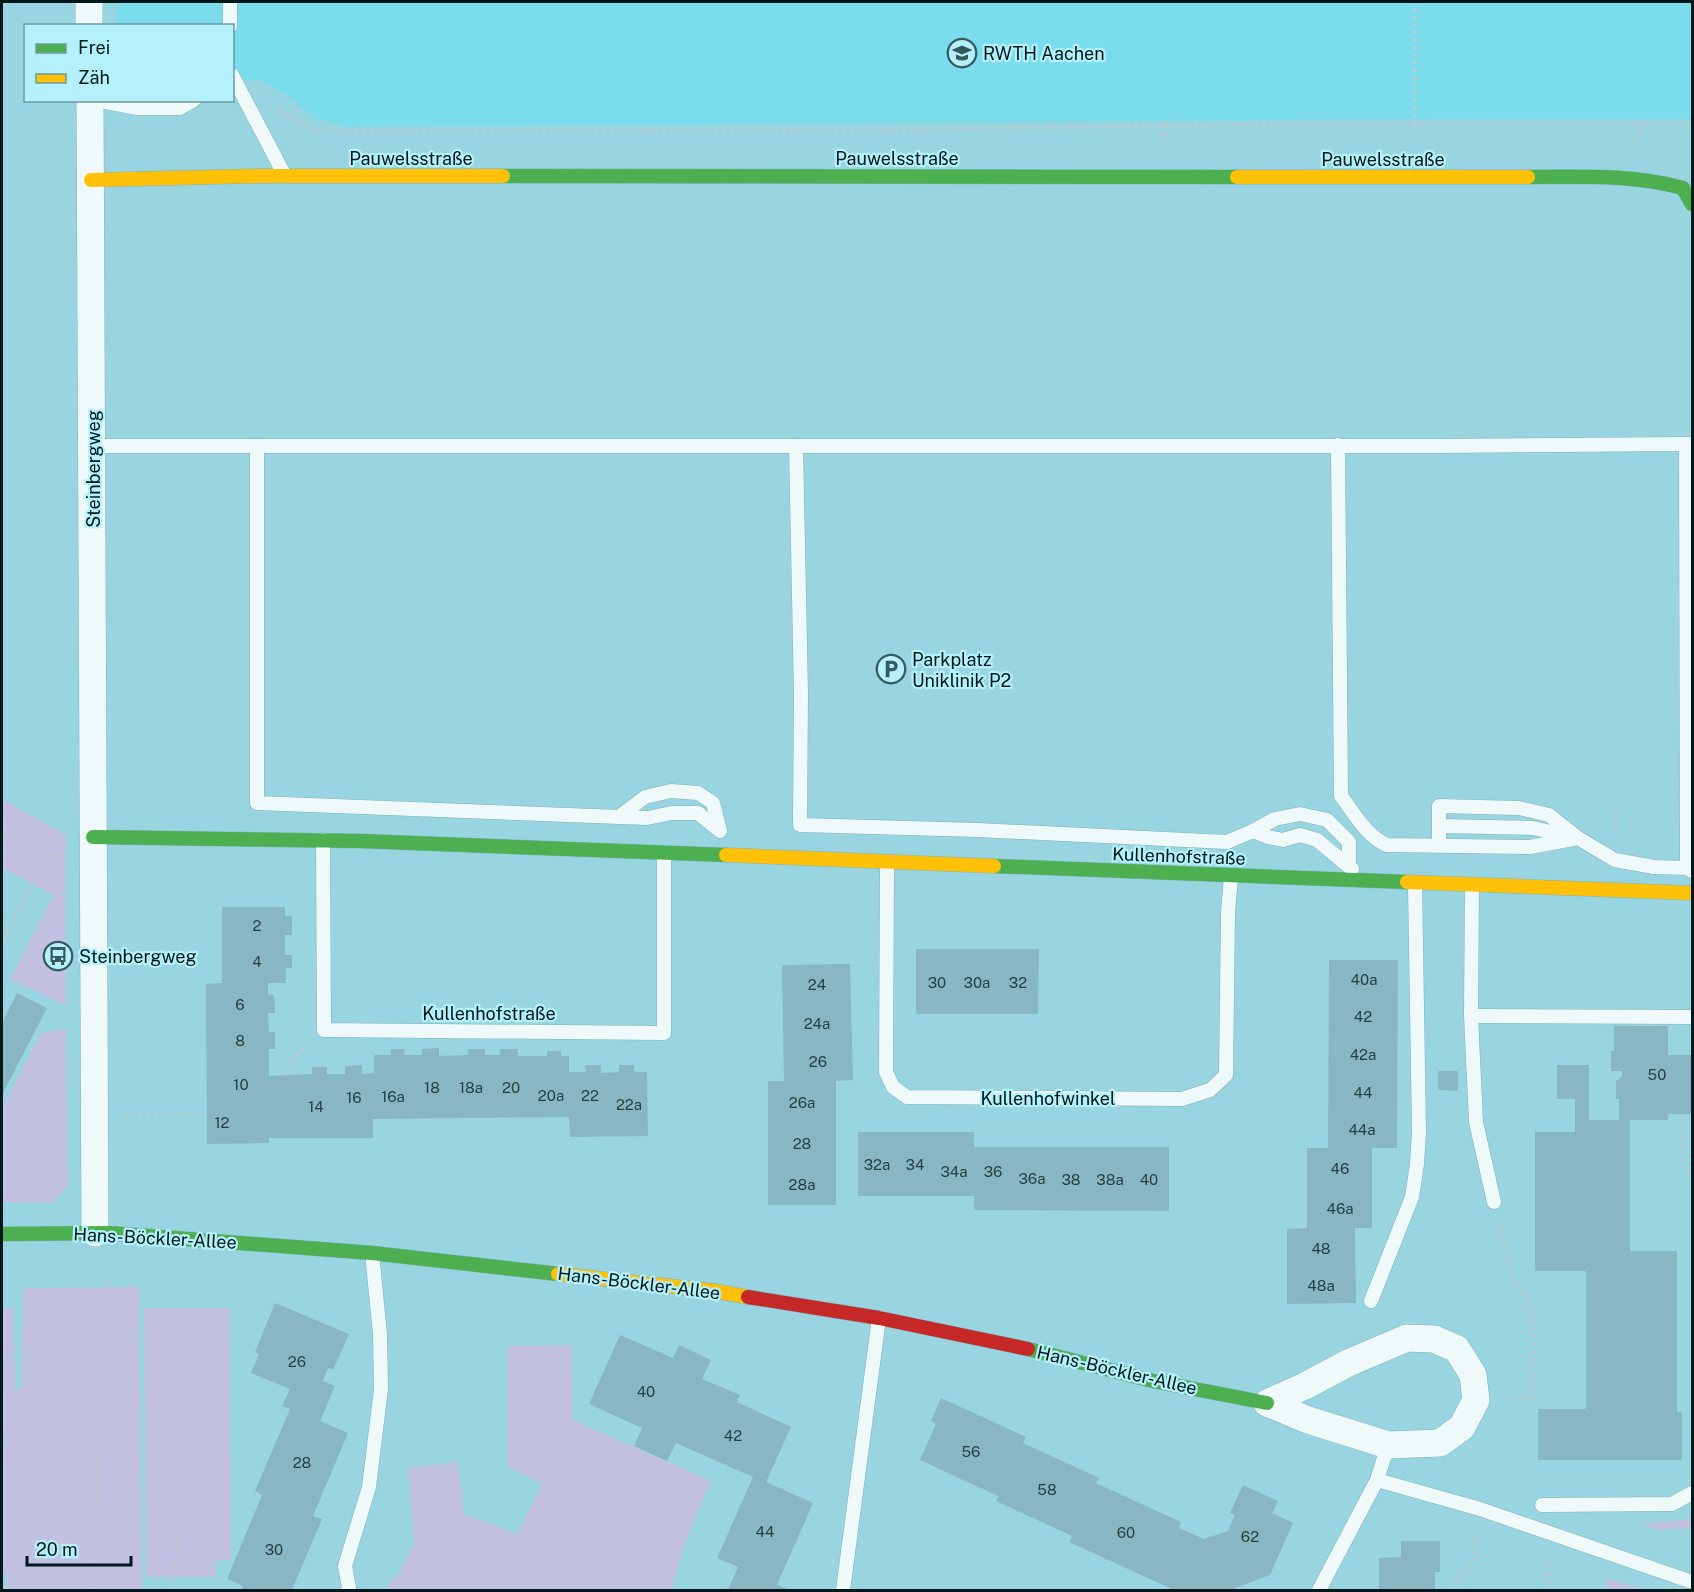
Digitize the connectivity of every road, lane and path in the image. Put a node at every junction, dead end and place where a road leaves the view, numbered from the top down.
1 (89, 2) edge
2 (230, 2) edge
3 (1415, 2) edge
4 (89, 24) edge
5 (230, 24) edge
6 (234, 79) edge
7 (90, 102) edge
8 (106, 102) edge
9 (190, 102) edge
10 (255, 121) junction
11 (1414, 124) junction
12 (1692, 124) edge
13 (1692, 174) edge
14 (285, 176) junction
15 (91, 180) junction
16 (1683, 188) junction
17 (1692, 204) edge
18 (1338, 445) junction
19 (1689, 445) edge
20 (93, 446) junction
21 (256, 446) junction
22 (796, 446) junction
23 (620, 816) junction
24 (1439, 826) junction
25 (720, 830) junction
26 (1254, 831) junction
27 (2, 832) edge
28 (93, 837) junction
29 (1578, 838) junction
30 (323, 840) junction
31 (1439, 845) junction
32 (664, 854) junction
33 (726, 856) junction
34 (887, 862) junction
35 (1349, 866) junction
36 (1690, 869) edge
37 (1231, 876) junction
38 (1373, 881) junction
39 (1415, 883) junction
40 (1472, 885) junction
41 (1692, 894) edge
42 (2, 945) edge
43 (1471, 1016) junction
44 (1692, 1017) edge
45 (324, 1030) junction
46 (286, 1075) dead end
47 (1683, 1114) dead end
48 (94, 1116) junction
49 (207, 1116) dead end
50 (1692, 1172) edge
51 (1494, 1202) joint
52 (101, 1233) junction
53 (2, 1234) edge
54 (372, 1253) junction
55 (1371, 1301) dead end
56 (879, 1318) junction
57 (1533, 1399) dead end
58 (1267, 1403) junction
59 (1388, 1445) junction
60 (1377, 1480) junction
61 (1692, 1493) edge
62 (187, 1500) dead end
63 (1542, 1505) dead end
64 (1480, 1509) junction
65 (1552, 1535) junction
66 (1692, 1582) edge
67 (94, 1590) edge
68 (171, 1590) edge
69 (348, 1590) edge
70 (843, 1590) edge
71 (1319, 1590) edge
72 (1450, 1590) edge
73 (1549, 1590) edge

1 - 4 street
2 - 5 lane
3 - 11 path
6 - 10 lane
7 - 15 street, Steinbergweg
8 - 9 lane
10 - 11 path
10 - 14 lane
11 - 12 path
13 - 16 lane
14 - 15 street, Pauwelsstraße
14 - 16 street, Pauwelsstraße
15 - 20 street, Steinbergweg
16 - 17 street
18 - 19 lane
18 - 22 lane
18 - 31 lane
19 - 36 lane
20 - 21 lane
20 - 28 street, Steinbergweg
21 - 22 lane
21 - 23 lane
22 - 26 lane
23 - 25 lane
23 - 25 lane
24 - 29 lane
24 - 29 lane
24 - 31 lane
25 - 33 lane
26 - 35 lane
26 - 35 lane
27 - 42 path
28 - 30 street, Kullenhofstraße
28 - 48 street, Steinbergweg
29 - 31 lane
29 - 36 lane
30 - 32 street, Kullenhofstraße
30 - 45 lane
32 - 33 street, Kullenhofstraße
32 - 45 lane, Kullenhofstraße
33 - 34 street, Kullenhofstraße
34 - 37 street, Kullenhofstraße
34 - 37 lane, Kullenhofwinkel
35 - 38 lane
37 - 38 street, Kullenhofstraße
38 - 39 street, Kullenhofstraße
39 - 40 street, Kullenhofstraße
39 - 55 lane
40 - 41 street, Kullenhofstraße
40 - 43 lane
43 - 44 lane
43 - 51 lane
45 - 46 path
47 - 50 path
48 - 49 path
48 - 52 street, Steinbergweg
51 - 57 path
52 - 53 street, Hans-Böckler-Allee
52 - 54 street, Hans-Böckler-Allee
52 - 67 path
54 - 56 street, Hans-Böckler-Allee
54 - 69 lane
56 - 58 street, Hans-Böckler-Allee
56 - 70 lane
58 - 59 street, Hans-Böckler-Allee
58 - 59 street, Hans-Böckler-Allee
59 - 60 lane
60 - 64 lane
60 - 71 lane
61 - 63 lane
62 - 68 path
64 - 65 lane
64 - 72 path
65 - 66 lane
65 - 73 path

